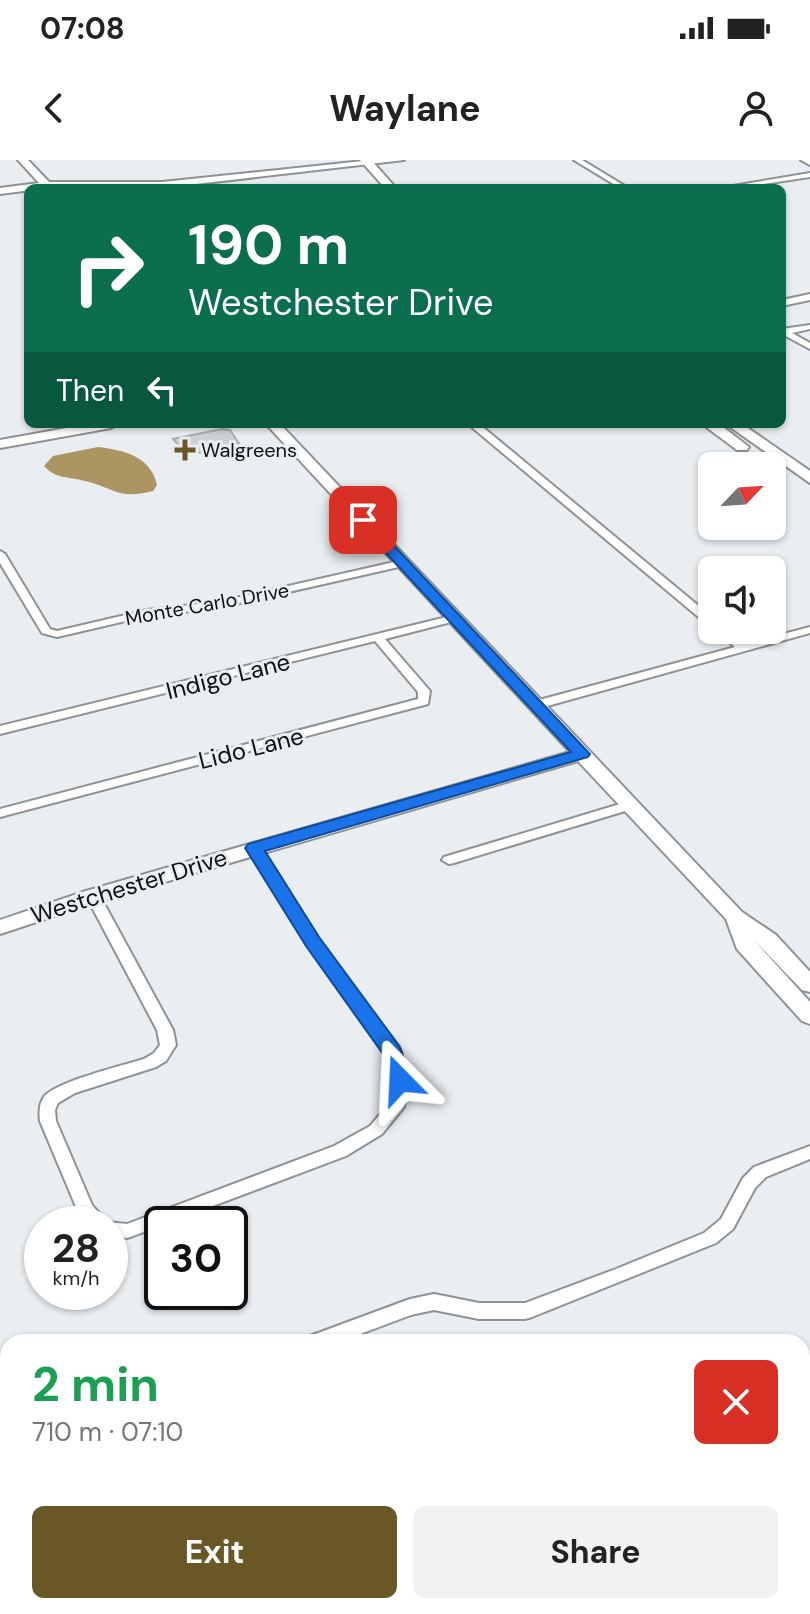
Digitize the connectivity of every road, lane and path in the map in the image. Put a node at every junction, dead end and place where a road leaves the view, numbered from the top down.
1 (23, 160) edge
2 (399, 160) edge
3 (577, 160) edge
4 (366, 161) edge
5 (383, 161) edge
6 (810, 175) edge
7 (46, 184) edge
8 (156, 184) edge
9 (395, 184) edge
10 (396, 184) edge
11 (618, 184) edge
12 (750, 184) edge
13 (24, 188) edge
14 (0, 191) edge
15 (810, 297) edge
16 (786, 302) edge
17 (810, 327) edge
18 (786, 332) edge
19 (786, 333) edge
20 (810, 346) edge
21 (89, 428) edge
22 (277, 428) edge
23 (478, 428) edge
24 (715, 428) edge
25 (738, 428) edge
26 (0, 444) edge
27 (750, 452) edge
28 (786, 478) edge
29 (810, 478) edge
30 (810, 496) edge
31 (0, 554) edge
32 (403, 563) junction
33 (698, 611) edge
34 (455, 618) junction
35 (810, 630) edge
36 (378, 638) junction
37 (738, 644) edge
38 (743, 648) junction
39 (536, 705) junction
40 (0, 730) edge
41 (582, 754) junction
42 (630, 805) junction
43 (0, 813) edge
44 (254, 848) junction
45 (449, 860) dead end
46 (93, 896) junction
47 (735, 917) junction
48 (0, 927) edge
49 (810, 985) edge
50 (810, 1016) edge
51 (810, 1152) edge
52 (84, 1206) edge
53 (128, 1231) edge
54 (338, 1334) edge

1 - 7 main road
2 - 5 main road
3 - 11 street
4 - 5 main road
4 - 8 main road
4 - 9 main road
5 - 10 main road
6 - 12 street
13 - 14 main road
15 - 16 main road
17 - 18 street
19 - 20 street
21 - 26 main road
22 - 32 main road
23 - 33 street
24 - 27 main road
25 - 29 main road
28 - 30 main road
31 - 32 street, Monte Carlo Drive
32 - 34 main road
34 - 36 street, Indigo Lane
34 - 39 main road
35 - 38 street
36 - 40 street, Indigo Lane
36 - 43 street, Lido Lane
37 - 38 street
38 - 39 street
39 - 41 main road
41 - 42 main road
41 - 44 main road, Westchester Drive
42 - 45 street
42 - 47 main road
44 - 46 main road, Westchester Drive
44 - 53 street
46 - 48 main road, Westchester Drive
46 - 52 street
47 - 49 main road
47 - 50 main road
51 - 54 street

